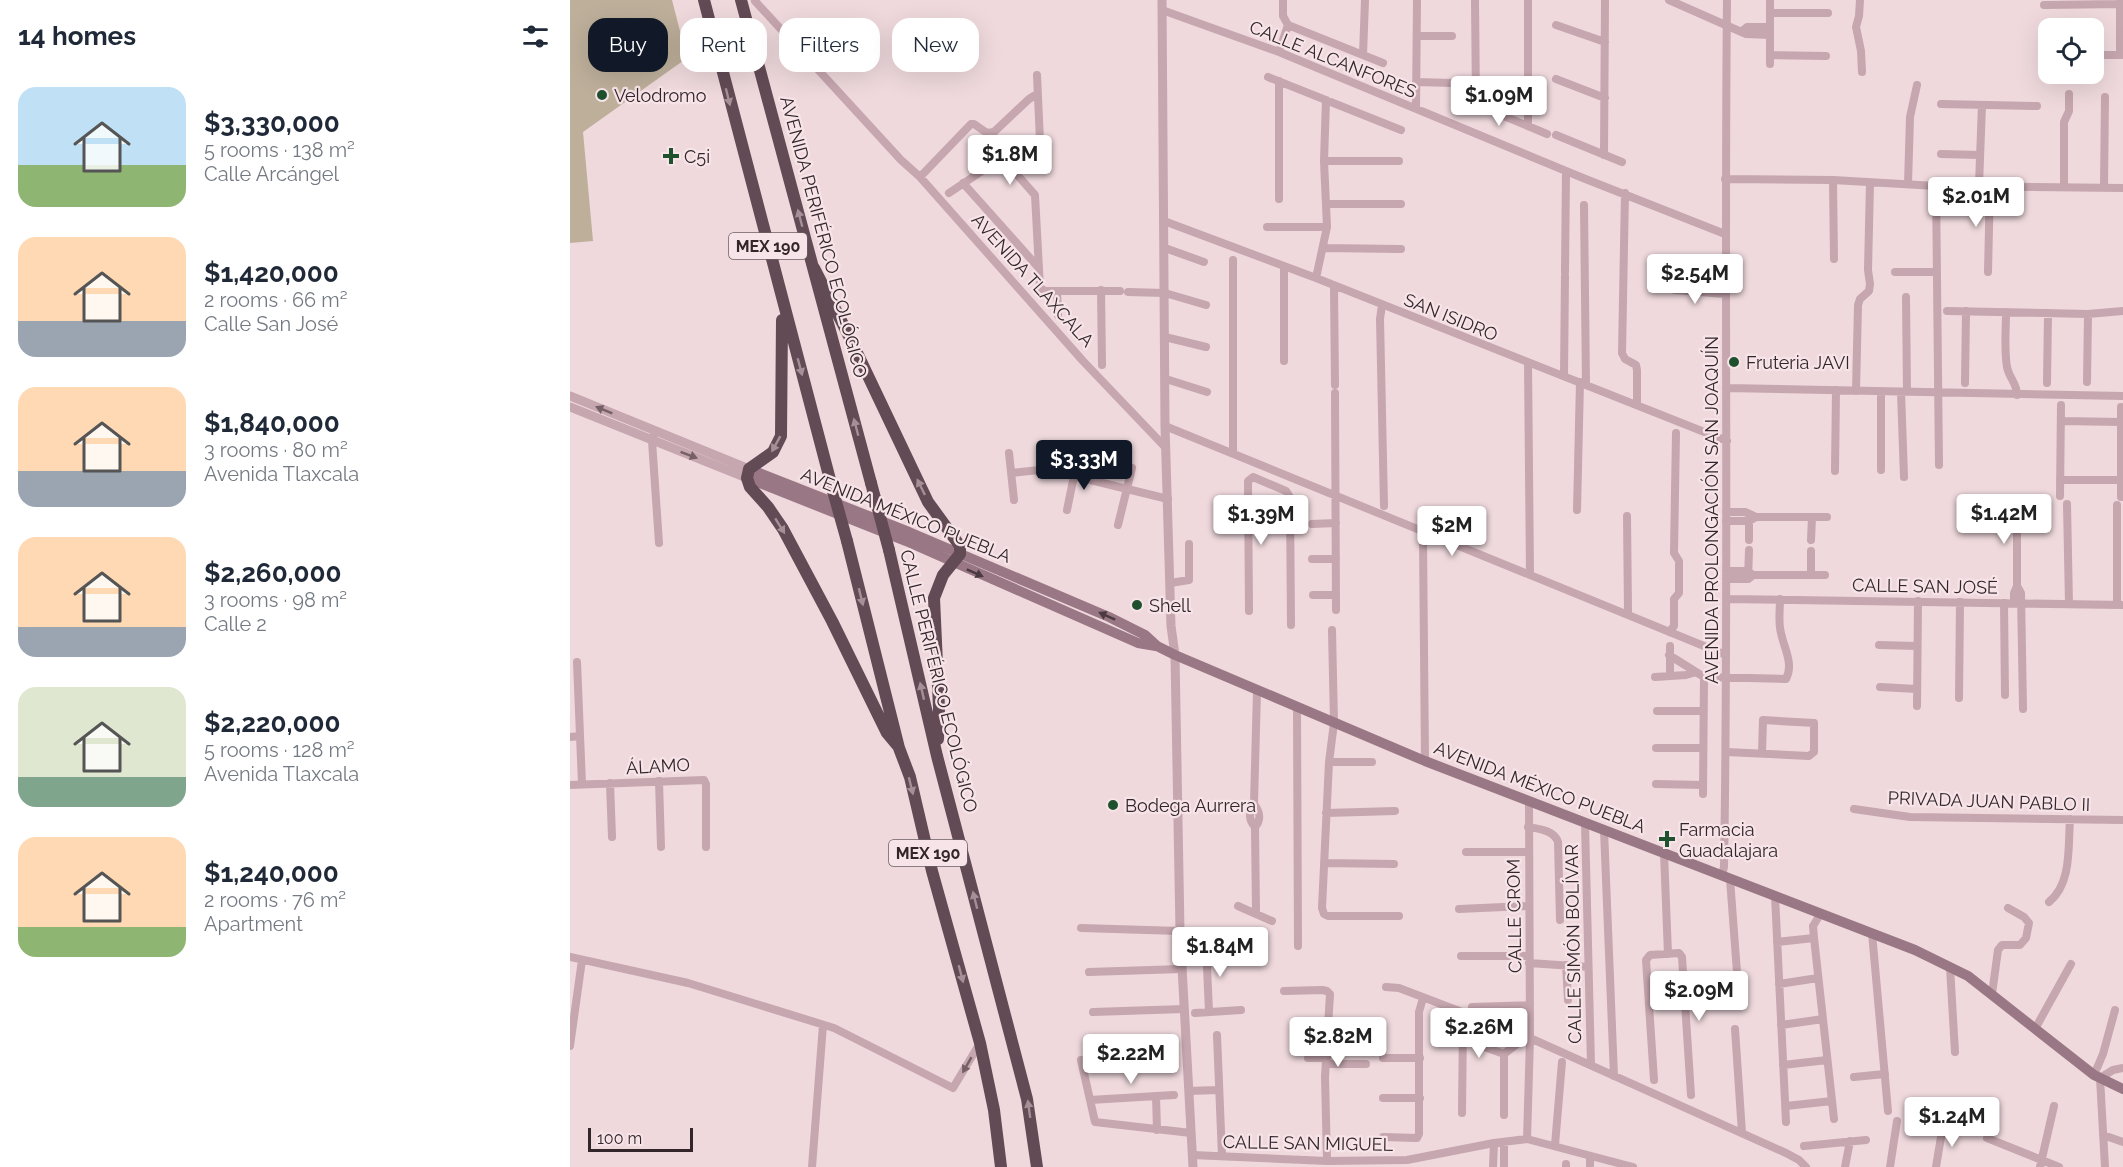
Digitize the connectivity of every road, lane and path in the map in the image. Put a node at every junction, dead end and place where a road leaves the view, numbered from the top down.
1 (704, 0) edge
2 (741, 0) edge
3 (1283, 0) edge
4 (1365, 0) edge
5 (1417, 0) edge
6 (1475, 0) edge
7 (1528, 0) edge
8 (1605, 0) edge
9 (1669, 0) edge
10 (1727, 0) edge
11 (1770, 0) edge
12 (1860, 0) edge
13 (754, 1) edge
14 (2120, 2) edge
15 (1162, 5) edge
16 (2044, 5) dead end
17 (1770, 13) junction
18 (1828, 13) dead end
19 (1288, 25) junction
20 (1556, 25) dead end
21 (1727, 25) junction
22 (1770, 31) junction
23 (1417, 36) junction
24 (1452, 36) dead end
25 (1605, 42) junction
26 (1279, 52) junction
27 (1363, 55) junction
28 (1770, 55) junction
29 (2104, 55) edge
30 (2121, 55) edge
31 (1826, 56) dead end
32 (1383, 63) dead end
33 (1770, 64) dead end
34 (1862, 72) dead end
35 (1037, 75) dead end
36 (1268, 77) dead end
37 (1556, 79) dead end
38 (1279, 81) junction
39 (1416, 82) junction
40 (1453, 83) dead end
41 (1917, 85) dead end
42 (1037, 94) junction
43 (2069, 94) dead end
44 (2105, 97) dead end
45 (1605, 98) junction
46 (1326, 100) junction
47 (1941, 104) dead end
48 (1982, 105) junction
49 (2037, 106) dead end
50 (1416, 108) junction
51 (1528, 125) junction
52 (1401, 130) dead end
53 (1547, 134) dead end
54 (1556, 135) dead end
55 (1941, 154) dead end
56 (1980, 154) junction
57 (1604, 155) junction
58 (1324, 161) junction
59 (1399, 161) dead end
60 (1622, 162) dead end
61 (1041, 163) dead end
62 (1566, 171) junction
63 (920, 177) junction
64 (1725, 179) junction
65 (1833, 180) junction
66 (963, 183) junction
67 (1870, 183) junction
68 (1908, 184) junction
69 (1990, 185) junction
70 (1936, 186) junction
71 (1979, 186) junction
72 (2064, 186) junction
73 (2104, 187) junction
74 (2123, 188) edge
75 (949, 193) dead end
76 (1625, 193) junction
77 (1280, 199) dead end
78 (1326, 204) junction
79 (1401, 204) dead end
80 (1584, 205) dead end
81 (1164, 221) junction
82 (1267, 227) dead end
83 (1327, 227) junction
84 (1725, 234) junction
85 (1165, 248) junction
86 (1323, 248) junction
87 (1401, 249) dead end
88 (1834, 259) dead end
89 (1233, 260) dead end
90 (1204, 262) dead end
91 (1284, 266) junction
92 (1038, 267) junction
93 (814, 268) junction
94 (1895, 272) dead end
95 (1936, 272) junction
96 (1988, 272) dead end
97 (1316, 278) junction
98 (1334, 286) junction
99 (1040, 288) junction
100 (1101, 290) junction
101 (1675, 290) dead end
102 (1057, 291) junction
103 (1165, 293) junction
104 (1725, 294) junction
105 (1906, 297) dead end
106 (1030, 300) junction
107 (782, 303) junction
108 (1206, 305) dead end
109 (1382, 305) junction
110 (1947, 311) dead end
111 (1966, 311) junction
112 (2006, 312) junction
113 (2123, 312) edge
114 (2048, 313) junction
115 (2088, 314) junction
116 (1058, 315) dead end
117 (1165, 337) junction
118 (1206, 348) dead end
119 (1284, 361) dead end
120 (1528, 363) junction
121 (1102, 365) dead end
122 (1564, 376) junction
123 (1166, 379) junction
124 (2087, 382) dead end
125 (1965, 383) dead end
126 (2047, 383) dead end
127 (1583, 384) junction
128 (1725, 388) junction
129 (1836, 390) junction
130 (1856, 391) junction
131 (1207, 392) dead end
132 (1881, 392) junction
133 (1904, 392) junction
134 (1937, 393) junction
135 (2013, 395) junction
136 (570, 396) edge
137 (2123, 396) edge
138 (1637, 405) junction
139 (2061, 405) dead end
140 (570, 406) edge
141 (2121, 408) dead end
142 (2061, 421) junction
143 (2121, 422) junction
144 (1165, 426) junction
145 (637, 429) junction
146 (655, 431) junction
147 (1676, 433) dead end
148 (652, 441) junction
149 (1727, 441) junction
150 (1166, 448) junction
151 (2122, 452) edge
152 (1009, 453) dead end
153 (1233, 453) junction
154 (1077, 461) dead end
155 (1939, 465) dead end
156 (1131, 468) dead end
157 (1272, 469) junction
158 (1881, 470) dead end
159 (1835, 471) dead end
160 (1012, 472) junction
161 (748, 473) junction
162 (1074, 476) junction
163 (1904, 477) dead end
164 (2061, 480) junction
165 (2121, 480) junction
166 (871, 483) joint
167 (1268, 483) junction
168 (1128, 489) junction
169 (1335, 494) junction
170 (2060, 496) dead end
171 (2121, 497) dead end
172 (1168, 499) junction
173 (1014, 500) dead end
174 (2017, 503) dead end
175 (2067, 504) dead end
176 (2116, 505) dead end
177 (1384, 506) dead end
178 (1067, 510) dead end
179 (1577, 510) dead end
180 (1726, 512) junction
181 (1627, 516) dead end
182 (1751, 517) junction
183 (1812, 517) junction
184 (1827, 517) dead end
185 (1726, 521) junction
186 (1336, 523) junction
187 (1312, 524) dead end
188 (1118, 525) dead end
189 (1423, 540) dead end
190 (1749, 540) dead end
191 (1811, 540) dead end
192 (659, 543) dead end
193 (1189, 544) dead end
194 (1749, 550) dead end
195 (1811, 552) dead end
196 (956, 559) junction
197 (1312, 559) dead end
198 (1336, 559) junction
199 (1530, 575) junction
200 (1726, 575) junction
201 (1750, 575) junction
202 (1811, 575) junction
203 (1825, 575) dead end
204 (1170, 583) junction
205 (1313, 595) dead end
206 (1336, 596) junction
207 (1726, 599) junction
208 (1780, 600) junction
209 (1918, 601) junction
210 (1960, 602) junction
211 (2004, 603) junction
212 (2018, 603) junction
213 (2069, 604) junction
214 (2120, 605) edge
215 (1336, 610) dead end
216 (1249, 611) dead end
217 (1626, 614) junction
218 (1291, 626) dead end
219 (1332, 630) dead end
220 (1669, 632) junction
221 (1879, 645) dead end
222 (1670, 646) dead end
223 (1917, 646) junction
224 (1175, 655) junction
225 (1669, 655) junction
226 (1726, 655) junction
227 (577, 662) dead end
228 (1696, 672) junction
229 (1670, 676) junction
230 (1655, 677) dead end
231 (1704, 677) junction
232 (1727, 678) junction
233 (574, 685) edge
234 (1880, 687) dead end
235 (1917, 689) junction
236 (1257, 691) junction
237 (2005, 695) dead end
238 (1959, 698) dead end
239 (1917, 706) dead end
240 (1297, 707) junction
241 (2023, 709) dead end
242 (1657, 711) dead end
243 (1703, 711) junction
244 (1334, 723) junction
245 (580, 736) junction
246 (570, 737) edge
247 (899, 748) junction
248 (1656, 748) dead end
249 (1703, 748) junction
250 (1726, 752) junction
251 (1762, 753) junction
252 (937, 756) junction
253 (1425, 761) junction
254 (1329, 762) junction
255 (1372, 762) dead end
256 (659, 781) junction
257 (610, 783) junction
258 (582, 784) junction
259 (1656, 784) dead end
260 (570, 785) edge
261 (1703, 785) junction
262 (1703, 795) dead end
263 (1529, 801) junction
264 (1854, 809) dead end
265 (1395, 812) dead end
266 (1326, 813) junction
267 (2070, 819) junction
268 (2123, 820) edge
269 (1585, 823) junction
270 (1528, 827) junction
271 (1604, 830) junction
272 (612, 837) dead end
273 (661, 847) dead end
274 (706, 847) dead end
275 (1466, 852) dead end
276 (1528, 852) junction
277 (1664, 853) junction
278 (1324, 863) junction
279 (1394, 864) dead end
280 (1726, 877) junction
281 (1775, 896) junction
282 (2049, 902) dead end
283 (1238, 906) dead end
284 (1528, 906) junction
285 (2008, 908) dead end
286 (1459, 909) dead end
287 (1256, 913) junction
288 (1821, 913) junction
289 (1399, 916) dead end
290 (1560, 920) dead end
291 (1272, 921) dead end
292 (1081, 928) dead end
293 (1872, 933) junction
294 (1180, 934) junction
295 (1814, 938) junction
296 (1777, 942) junction
297 (1206, 944) junction
298 (1298, 946) dead end
299 (1238, 954) dead end
300 (1668, 954) junction
301 (1461, 956) dead end
302 (570, 957) edge
303 (1529, 959) junction
304 (582, 960) junction
305 (2071, 964) dead end
306 (1566, 965) junction
307 (1588, 967) junction
308 (1950, 967) junction
309 (1181, 969) junction
310 (1089, 972) dead end
311 (1818, 978) junction
312 (1779, 984) junction
313 (1386, 987) dead end
314 (1284, 991) dead end
315 (1992, 994) junction
316 (1423, 998) junction
317 (1739, 999) dead end
318 (1568, 1000) dead end
319 (1530, 1005) junction
320 (1472, 1007) dead end
321 (1184, 1009) junction
322 (1241, 1010) dead end
323 (2115, 1010) dead end
324 (1093, 1012) dead end
325 (1209, 1012) junction
326 (1195, 1013) dead end
327 (1822, 1019) junction
328 (1462, 1021) dead end
329 (823, 1025) junction
330 (1781, 1026) junction
331 (1735, 1029) dead end
332 (2035, 1029) junction
333 (1217, 1035) dead end
334 (1528, 1037) junction
335 (1462, 1039) junction
336 (980, 1042) junction
337 (570, 1046) edge
338 (1955, 1052) dead end
339 (1504, 1054) junction
340 (1169, 1055) dead end
341 (1308, 1058) dead end
342 (1383, 1058) dead end
343 (1420, 1058) junction
344 (1827, 1060) junction
345 (1327, 1061) junction
346 (1563, 1062) dead end
347 (1366, 1064) dead end
348 (1591, 1065) junction
349 (1783, 1065) junction
350 (2123, 1068) edge
351 (1885, 1074) junction
352 (1614, 1076) junction
353 (2097, 1076) junction
354 (1854, 1077) dead end
355 (1654, 1080) dead end
356 (2123, 1089) edge
357 (1218, 1090) junction
358 (1193, 1091) junction
359 (1174, 1095) dead end
360 (1691, 1095) dead end
361 (1156, 1096) junction
362 (1383, 1098) dead end
363 (1420, 1098) junction
364 (1090, 1100) junction
365 (1832, 1101) junction
366 (1786, 1106) junction
367 (2054, 1106) dead end
368 (1888, 1110) dead end
369 (1462, 1113) dead end
370 (1504, 1114) dead end
371 (1834, 1119) dead end
372 (1897, 1121) dead end
373 (1786, 1122) dead end
374 (1943, 1125) dead end
375 (1157, 1130) junction
376 (1191, 1133) junction
377 (1742, 1133) junction
378 (2103, 1135) junction
379 (1383, 1137) dead end
380 (1987, 1138) dead end
381 (1527, 1139) junction
382 (1866, 1140) dead end
383 (1504, 1142) junction
384 (1850, 1142) junction
385 (2123, 1142) edge
386 (1494, 1143) junction
387 (1555, 1145) junction
388 (1804, 1146) dead end
389 (1192, 1155) junction
390 (1222, 1156) junction
391 (1590, 1156) junction
392 (1327, 1161) junction
393 (2041, 1163) edge
394 (812, 1167) edge
395 (1002, 1167) edge
396 (1037, 1167) edge
397 (1193, 1167) edge
398 (1492, 1167) edge
399 (1504, 1167) edge
400 (1590, 1167) edge
401 (1633, 1167) edge
402 (1806, 1167) edge
403 (1845, 1167) edge
404 (1890, 1167) edge
405 (1936, 1167) edge
406 (2059, 1167) edge
407 (2105, 1167) edge

1 -> 107 highway, MEX 190
93 -> 2 highway, AVENIDA PERIFÉRICO ECOLÓGICO / MEX 190
3 - 19 street
4 - 27 street
5 - 23 street
6 - 51 street
7 - 51 street
8 - 25 street
9 - 21 street
10 - 21 street, AVENIDA PROLONGACIÓN SAN JOAQUÍN
11 - 17 street
12 - 34 street
13 - 63 street, AVENIDA TLAXCALA
14 - 16 street
14 - 30 street
15 - 26 street, CALLE ALCANFORES
15 - 81 street
17 - 18 street
17 - 22 street
19 - 26 street
19 - 27 street
20 - 25 street
21 - 22 street
21 - 64 street, AVENIDA PROLONGACIÓN SAN JOAQUÍN
22 - 28 street
23 - 24 street
23 - 39 street
25 - 45 street
26 - 50 street, CALLE ALCANFORES
27 - 32 street
28 - 31 street
28 - 33 street
29 - 30 street
35 - 42 street
36 - 38 street
37 - 45 street
38 - 46 street
38 - 77 street
39 - 40 street
39 - 50 street
41 - 68 street
42 - 61 street
42 - 63 street
43 - 72 street
44 - 73 street
45 - 57 street
46 - 52 street
46 - 58 street
47 - 48 street
48 - 49 street
48 - 56 street
50 - 62 street, CALLE ALCANFORES
51 - 53 street
54 - 57 street
55 - 56 street
56 - 71 street
57 - 60 street
58 - 59 street
58 - 78 street
62 - 76 street, CALLE ALCANFORES
62 - 122 street
63 - 106 street, AVENIDA TLAXCALA
64 - 65 street
64 - 84 street, AVENIDA PROLONGACIÓN SAN JOAQUÍN
65 - 67 street
65 - 88 street
66 - 75 street
66 - 92 street
66 - 92 street
67 - 68 street
67 - 130 street
68 - 70 street
69 - 71 street
69 - 72 street
69 - 96 street
70 - 71 street
70 - 95 street
72 - 73 street
73 - 74 street
76 - 84 street, CALLE ALCANFORES
76 - 138 street
78 - 79 street
78 - 83 street
80 - 127 street
81 - 85 street
81 - 91 street, SAN ISIDRO
82 - 83 street
83 - 86 street
84 - 104 street, AVENIDA PROLONGACIÓN SAN JOAQUÍN
85 - 90 street
85 - 103 street
86 - 87 street
86 - 97 street
89 - 153 street
91 - 97 street, SAN ISIDRO
91 - 119 street
92 - 99 street
166 -> 93 highway, AVENIDA PERIFÉRICO ECOLÓGICO / MEX 190
196 -> 93 highway
94 - 95 street
95 - 134 street
97 - 98 street, SAN ISIDRO
98 - 109 street, SAN ISIDRO
98 - 169 street
99 - 102 street
99 - 106 street
100 - 102 street
100 - 103 street
100 - 121 street
101 - 104 street
102 - 116 street
103 - 108 street
103 - 117 street
104 - 128 street, AVENIDA PROLONGACIÓN SAN JOAQUÍN
105 - 133 street
106 - 150 street, AVENIDA TLAXCALA
107 -> 161 highway
107 -> 247 highway, MEX 190, bridge
109 - 120 street, SAN ISIDRO
109 - 177 street
110 - 111 street
111 - 112 street
111 - 125 street
112 - 114 street
112 - 135 street
113 - 115 street
114 - 115 street
114 - 126 street
115 - 124 street
117 - 118 street
117 - 123 street
120 - 122 street, SAN ISIDRO
120 - 199 street
122 - 127 street, SAN ISIDRO
123 - 131 street
123 - 144 street
127 - 138 street, SAN ISIDRO
127 - 179 street
128 - 129 street
128 - 149 street, AVENIDA PROLONGACIÓN SAN JOAQUÍN
129 - 130 street
129 - 159 street
130 - 132 street
132 - 133 street
132 - 158 street
133 - 134 street
133 - 163 street
134 - 135 street
134 - 155 street
135 - 137 street
145 -> 136 street
138 - 149 street, SAN ISIDRO
139 - 142 street
140 - 145 street
141 - 143 street
142 - 143 street
142 - 164 street
143 - 151 street
144 - 150 street
144 - 153 street
145 - 146 street, AVENIDA MÉXICO PUEBLA
145 - 148 street, AVENIDA MÉXICO PUEBLA
146 - 148 street
146 - 161 street, AVENIDA MÉXICO PUEBLA
147 - 220 street
148 -> 161 street, AVENIDA MÉXICO PUEBLA
148 - 192 street
149 - 180 street, AVENIDA PROLONGACIÓN SAN JOAQUÍN
150 - 172 street
151 - 165 street
152 - 160 street
153 - 157 street
154 - 162 street
156 - 168 street
157 - 167 street
157 - 169 street
160 - 162 street
160 - 173 street
161 - 196 main road, AVENIDA MÉXICO PUEBLA
161 -> 247 highway
162 - 168 street
162 - 178 street
164 - 165 street
164 - 170 street
165 - 171 street
252 -> 166 highway, CALLE PERIFÉRICO ECOLÓGICO / MEX 190, bridge
167 - 216 street
167 - 218 street
168 - 172 street
168 - 188 street
169 - 186 street
169 - 199 street
172 - 204 street
174 - 212 street
175 - 213 street
176 - 214 street
180 - 182 street
180 - 185 street, AVENIDA PROLONGACIÓN SAN JOAQUÍN
181 - 217 street
182 - 183 street
182 - 185 street
182 - 190 street
183 - 184 street
183 - 191 street
185 - 200 street, AVENIDA PROLONGACIÓN SAN JOAQUÍN
186 - 187 street
186 - 198 street
189 - 253 street
193 - 204 street
194 - 201 street
195 - 202 street
196 - 224 main road, AVENIDA MÉXICO PUEBLA
196 - 252 highway
197 - 198 street
198 - 206 street
199 - 217 street
200 - 201 street
200 - 207 street, AVENIDA PROLONGACIÓN SAN JOAQUÍN
201 - 202 street
202 - 203 street
204 - 224 street
205 - 206 street
206 - 215 street
207 - 208 street, CALLE SAN JOSÉ
207 - 226 street, AVENIDA PROLONGACIÓN SAN JOAQUÍN
208 - 209 street, CALLE SAN JOSÉ
208 - 232 street
209 - 210 street, CALLE SAN JOSÉ
209 - 223 street
210 - 211 street, CALLE SAN JOSÉ
210 - 238 street
211 - 212 street, CALLE SAN JOSÉ
211 - 237 street
212 - 213 street, CALLE SAN JOSÉ
212 - 241 street
213 - 214 street, CALLE SAN JOSÉ
217 - 220 street
219 - 244 street
220 - 226 street
221 - 223 street
222 - 225 street
223 - 235 street
224 - 236 main road, AVENIDA MÉXICO PUEBLA
224 - 294 street
225 - 228 street
225 - 229 street
226 - 232 street, AVENIDA PROLONGACIÓN SAN JOAQUÍN
227 - 233 street
228 - 229 street
228 - 231 street
229 - 230 street
231 - 232 street
231 - 243 street
232 - 250 street, AVENIDA PROLONGACIÓN SAN JOAQUÍN
233 - 245 street
234 - 235 street
235 - 239 street
236 - 240 main road, AVENIDA MÉXICO PUEBLA
236 - 287 street
240 - 244 main road, AVENIDA MÉXICO PUEBLA
240 - 298 street
242 - 243 street
243 - 249 street
244 - 253 main road, AVENIDA MÉXICO PUEBLA
244 - 254 street
245 - 246 street
245 - 258 street
247 -> 336 highway, MEX 190
248 - 249 street
249 - 261 street
250 - 251 street
250 - 280 street, AVENIDA PROLONGACIÓN SAN JOAQUÍN
251 - 251 street
396 -> 252 highway, CALLE PERIFÉRICO ECOLÓGICO / MEX 190
253 - 263 main road, AVENIDA MÉXICO PUEBLA
254 - 255 street
254 - 266 street
256 - 257 street, ÁLAMO
256 - 273 street
256 - 274 street, ÁLAMO
257 - 258 street, ÁLAMO
257 - 272 street
258 - 260 street, ÁLAMO
259 - 261 street
261 - 262 street
263 - 269 main road, AVENIDA MÉXICO PUEBLA
263 - 270 street, CALLE CROM
264 - 267 street, PRIVADA JUAN PABLO II
265 - 266 street
266 - 278 street
267 - 268 street, PRIVADA JUAN PABLO II
267 - 282 street
269 - 271 main road, AVENIDA MÉXICO PUEBLA
269 - 307 street, CALLE SIMÓN BOLÍVAR
270 - 276 street, CALLE CROM
270 - 290 street
271 - 277 main road, AVENIDA MÉXICO PUEBLA
271 - 352 street
275 - 276 street
276 - 284 street, CALLE CROM
277 - 280 main road, AVENIDA MÉXICO PUEBLA
277 - 300 street
278 - 279 street
278 - 289 street
280 - 281 main road, AVENIDA MÉXICO PUEBLA
280 - 317 street, AVENIDA PROLONGACIÓN SAN JOAQUÍN
281 - 288 main road, AVENIDA MÉXICO PUEBLA
281 - 296 street
283 - 287 street
284 - 286 street
284 - 303 street, CALLE CROM
285 - 315 street
287 - 291 street
288 - 293 main road, AVENIDA MÉXICO PUEBLA
288 - 295 street
292 - 294 street
293 - 308 main road, AVENIDA MÉXICO PUEBLA
293 - 351 street
294 - 297 street
294 - 309 street
295 - 296 street
295 - 311 street
296 - 312 street
297 - 299 street
297 - 325 street
300 - 355 street
300 - 360 street
301 - 303 street
302 - 304 street
303 - 306 street
303 - 319 street, CALLE CROM
304 - 329 street
304 - 337 street
305 - 332 street
306 - 307 street
306 - 318 street
307 - 348 street, CALLE SIMÓN BOLÍVAR
308 - 315 main road, AVENIDA MÉXICO PUEBLA
308 - 338 street
309 - 310 street
309 - 321 street
311 - 312 street
311 - 327 street
312 - 330 street
313 - 316 street
314 - 345 street
315 - 332 main road, AVENIDA MÉXICO PUEBLA
316 - 334 street
316 - 343 street
319 - 320 street
319 - 334 street, CALLE CROM
321 - 324 street
321 - 358 street
322 - 325 street
323 - 353 street
325 - 326 street
327 - 330 street
327 - 344 street
328 - 335 street
336 -> 329 street
329 - 394 street
330 - 349 street
331 - 377 street
332 - 353 main road, AVENIDA MÉXICO PUEBLA
333 - 357 street
334 - 339 street
334 - 348 street
334 - 381 street, CALLE CROM
335 - 339 street
335 - 369 street
336 - 395 highway, MEX 190
339 - 370 street
340 - 364 street
341 - 345 street
342 - 343 street
343 - 363 street
344 - 349 street
344 - 365 street
345 - 347 street
345 - 392 street
346 - 387 street
348 - 352 street
349 - 366 street
350 - 353 street
351 - 354 street
351 - 368 street
352 - 377 street
353 - 356 main road, AVENIDA MÉXICO PUEBLA
353 - 378 street
357 - 358 street
357 - 390 street
358 - 376 street
359 - 361 street
361 - 364 street
361 - 375 street
362 - 363 street
363 - 379 street
364 - 375 street
365 - 366 street
365 - 371 street
366 - 373 street
367 - 393 street
372 - 404 street
374 - 405 street
375 - 376 street
376 - 389 street
377 - 402 street
378 - 385 street
378 - 407 street
380 - 393 street
381 - 383 street, CALLE SAN MIGUEL
381 - 387 street, CALLE SAN MIGUEL
382 - 384 street
383 - 386 street, CALLE SAN MIGUEL
383 - 399 street
384 - 388 street
384 - 403 street
386 - 392 street, CALLE SAN MIGUEL
386 - 398 street
387 - 391 street, CALLE SAN MIGUEL
389 - 390 street, CALLE SAN MIGUEL
389 - 397 street
390 - 392 street, CALLE SAN MIGUEL
391 - 400 street
391 - 401 street, CALLE SAN MIGUEL
393 - 406 street

